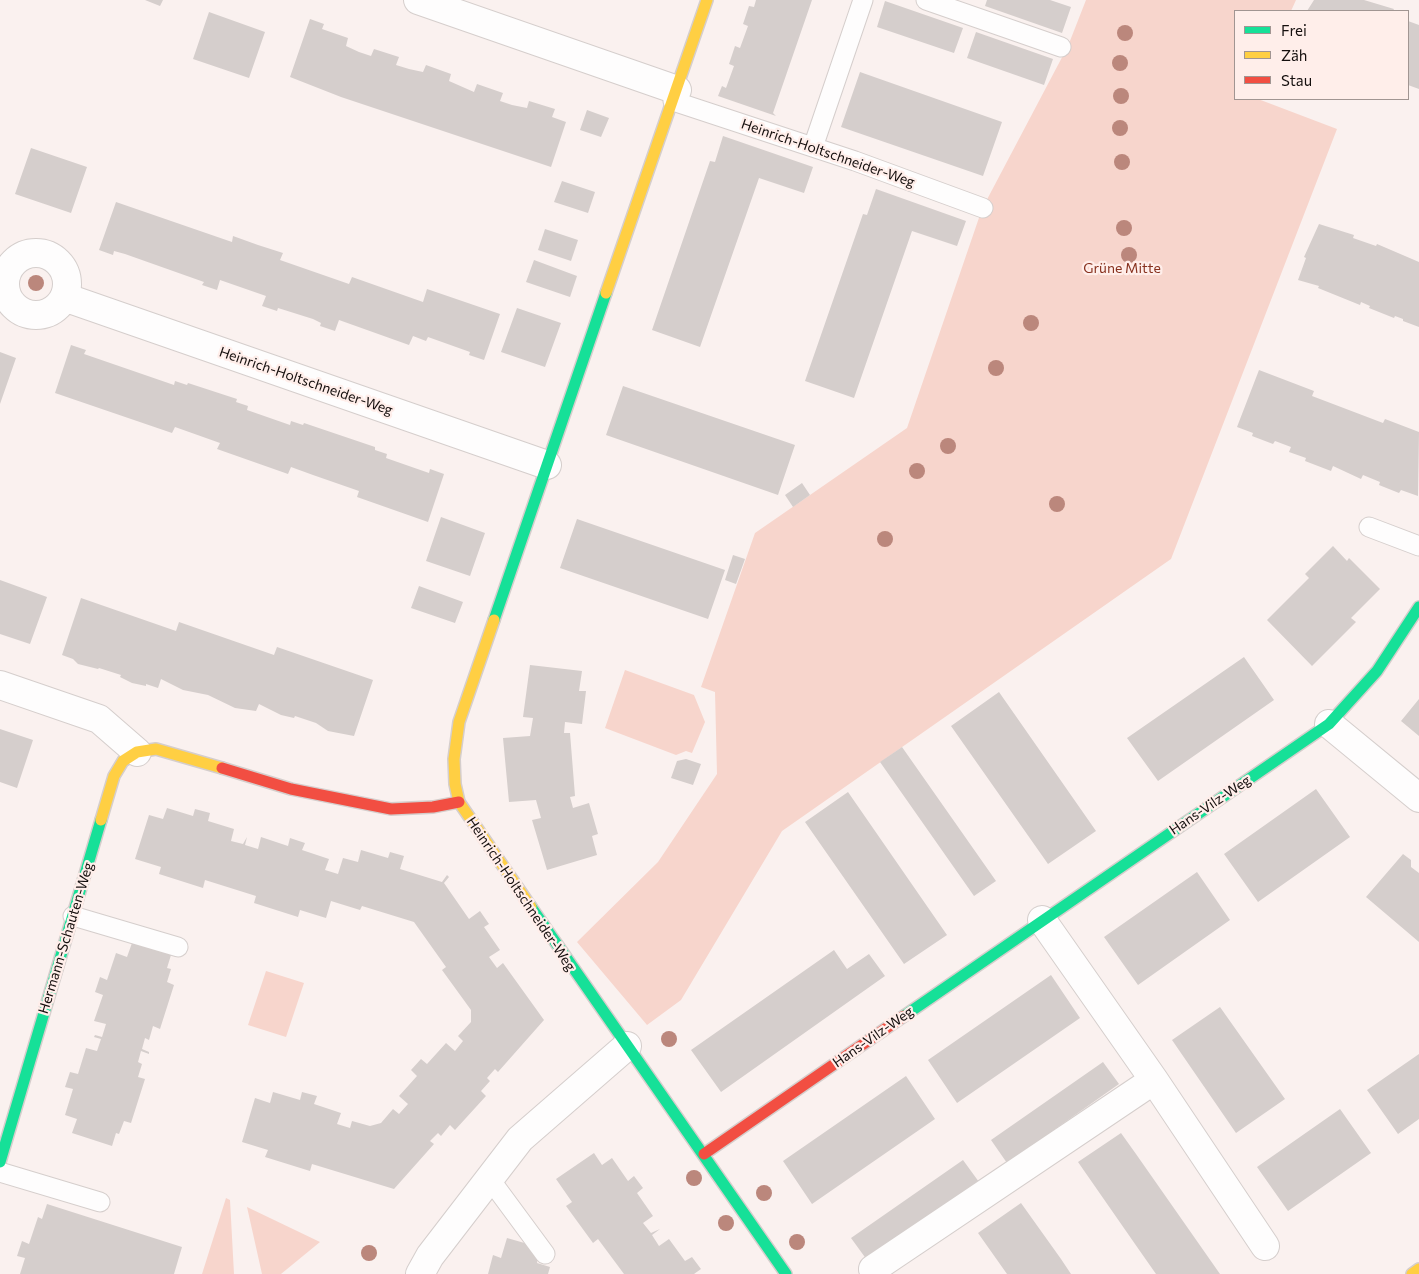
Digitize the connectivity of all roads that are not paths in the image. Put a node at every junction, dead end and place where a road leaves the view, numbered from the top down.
1 (418, 0) edge
2 (707, 0) edge
3 (863, 0) edge
4 (926, 0) edge
5 (1061, 47) dead end
6 (675, 96) junction
7 (813, 147) junction
8 (982, 208) dead end
9 (3, 273) edge
10 (64, 297) junction
11 (547, 465) junction
12 (1369, 526) dead end
13 (1419, 546) edge
14 (1419, 607) edge
15 (0, 685) edge
16 (1329, 724) junction
17 (137, 752) junction
18 (1419, 798) edge
19 (459, 802) junction
20 (73, 916) junction
21 (1042, 920) junction
22 (178, 947) dead end
23 (627, 1046) junction
24 (1154, 1080) junction
25 (4, 1132) edge
26 (704, 1154) junction
27 (0, 1162) edge
28 (0, 1172) edge
29 (490, 1178) junction
30 (100, 1202) dead end
31 (1264, 1246) dead end
32 (545, 1254) dead end
33 (873, 1269) dead end
34 (1419, 1269) edge
35 (420, 1274) edge
36 (786, 1274) edge
37 (1412, 1274) edge

1 - 6 street, Heinrich-Holtschneider-Weg
2 - 6 street, Heinrich-Holtschneider-Weg
3 - 7 lane
4 - 5 lane
6 - 7 lane, Heinrich-Holtschneider-Weg
6 - 11 street, Heinrich-Holtschneider-Weg
7 - 8 lane, Heinrich-Holtschneider-Weg
9 - 10 street
9 - 10 street
10 - 11 street, Heinrich-Holtschneider-Weg
11 - 19 street, Heinrich-Holtschneider-Weg
12 - 13 lane
14 - 16 street, Hans-Vilz-Weg
15 - 17 street
16 - 18 street
16 - 21 street, Hans-Vilz-Weg
17 - 19 street
17 - 20 street, Hermann-Schauten-Weg
19 - 23 street, Heinrich-Holtschneider-Weg
20 - 22 lane
20 - 25 street, Hermann-Schauten-Weg
21 - 24 street
21 - 26 street, Hans-Vilz-Weg
23 - 26 street, Heinrich-Holtschneider-Weg
23 - 29 street
24 - 31 street
24 - 33 street
25 - 27 street, Hermann-Schauten-Weg
26 - 36 street, Heinrich-Holtschneider-Weg
28 - 30 lane
29 - 32 lane
29 - 35 street
34 - 37 street

